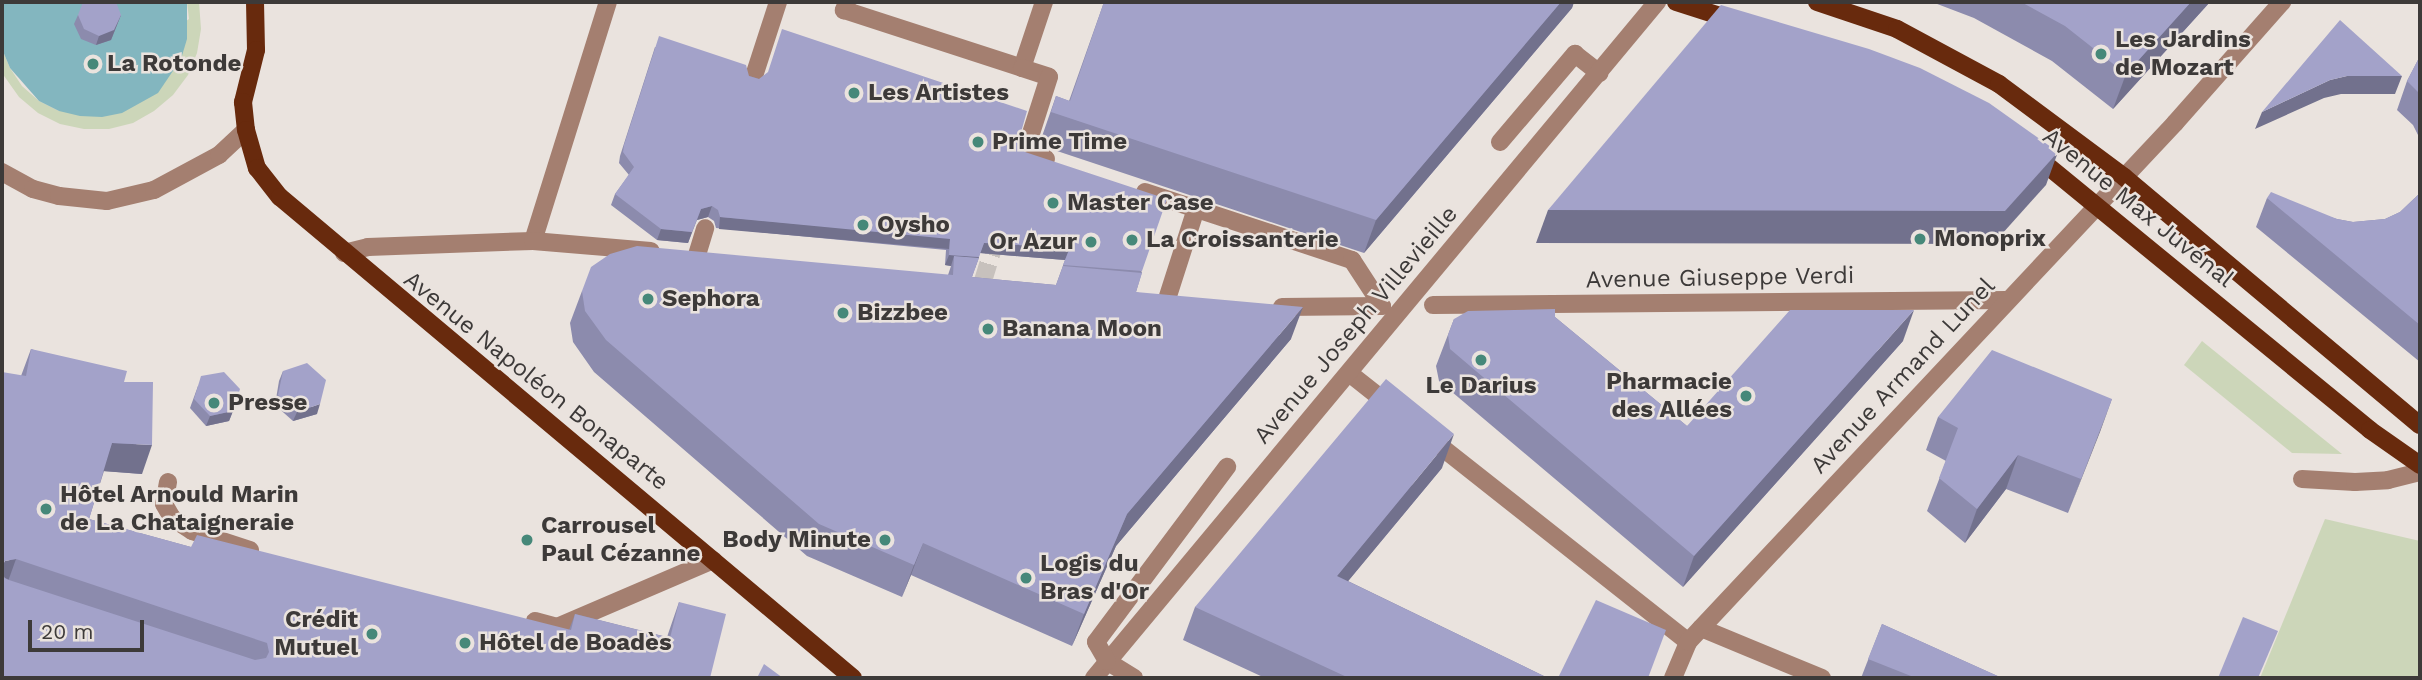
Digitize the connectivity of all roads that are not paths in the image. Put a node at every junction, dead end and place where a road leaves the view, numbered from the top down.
1 (255, 2) edge
2 (608, 2) edge
3 (778, 2) edge
4 (847, 2) edge
5 (1044, 2) edge
6 (1657, 2) edge
7 (1676, 2) edge
8 (1817, 2) edge
9 (2282, 2) edge
10 (1752, 26) edge
11 (1022, 68) junction
12 (1599, 72) junction
13 (753, 79) edge
14 (246, 130) junction
15 (1500, 142) dead end
16 (2020, 144) edge
17 (1055, 162) edge
18 (2, 172) edge
19 (2124, 177) junction
20 (1122, 184) edge
21 (2098, 205) junction
22 (1196, 209) junction
23 (705, 228) dead end
24 (533, 241) junction
25 (344, 253) junction
26 (1168, 296) edge
27 (2007, 300) junction
28 (1263, 305) edge
29 (1433, 305) dead end
30 (1349, 373) junction
31 (2420, 425) edge
32 (2420, 465) edge
33 (1227, 467) dead end
34 (2420, 472) edge
35 (2302, 479) dead end
36 (168, 482) dead end
37 (269, 556) edge
38 (713, 560) junction
39 (517, 617) edge
40 (1701, 628) junction
41 (1688, 642) junction
42 (1107, 661) junction
43 (846, 676) edge
44 (1094, 678) edge
45 (1134, 678) edge
46 (1673, 678) edge
47 (1822, 678) edge

1 - 14 main road, Avenue Napoléon Bonaparte
2 - 24 street
3 - 13 street
4 - 11 street
5 - 11 street
6 - 12 street, Avenue Joseph Villevieille
7 - 10 main road
8 - 19 main road, Avenue Max Juvénal
9 - 19 street, Avenue Armand Lunel
11 - 17 street
12 - 15 street
12 - 30 street, Avenue Joseph Villevieille
14 - 18 street
14 - 25 main road, Avenue Napoléon Bonaparte
16 - 21 main road, Avenue Max Juvénal
19 - 21 street, Avenue Armand Lunel
19 - 31 main road, Avenue Max Juvénal
20 - 22 street
21 - 27 street, Avenue Armand Lunel
21 - 32 main road, Avenue Max Juvénal
22 - 26 street
22 - 28 street
23 - 24 street
24 - 25 street
25 - 38 main road, Avenue Napoléon Bonaparte
27 - 29 street, Avenue Giuseppe Verdi
27 - 40 street, Avenue Armand Lunel
30 - 41 street
30 - 42 street, Avenue Joseph Villevieille
33 - 42 street
34 - 35 street
36 - 37 street
38 - 39 street
38 - 43 main road, Avenue Napoléon Bonaparte
40 - 41 street, Avenue Armand Lunel
40 - 47 street
41 - 46 street
42 - 44 street, Avenue Joseph Villevieille
42 - 45 street

